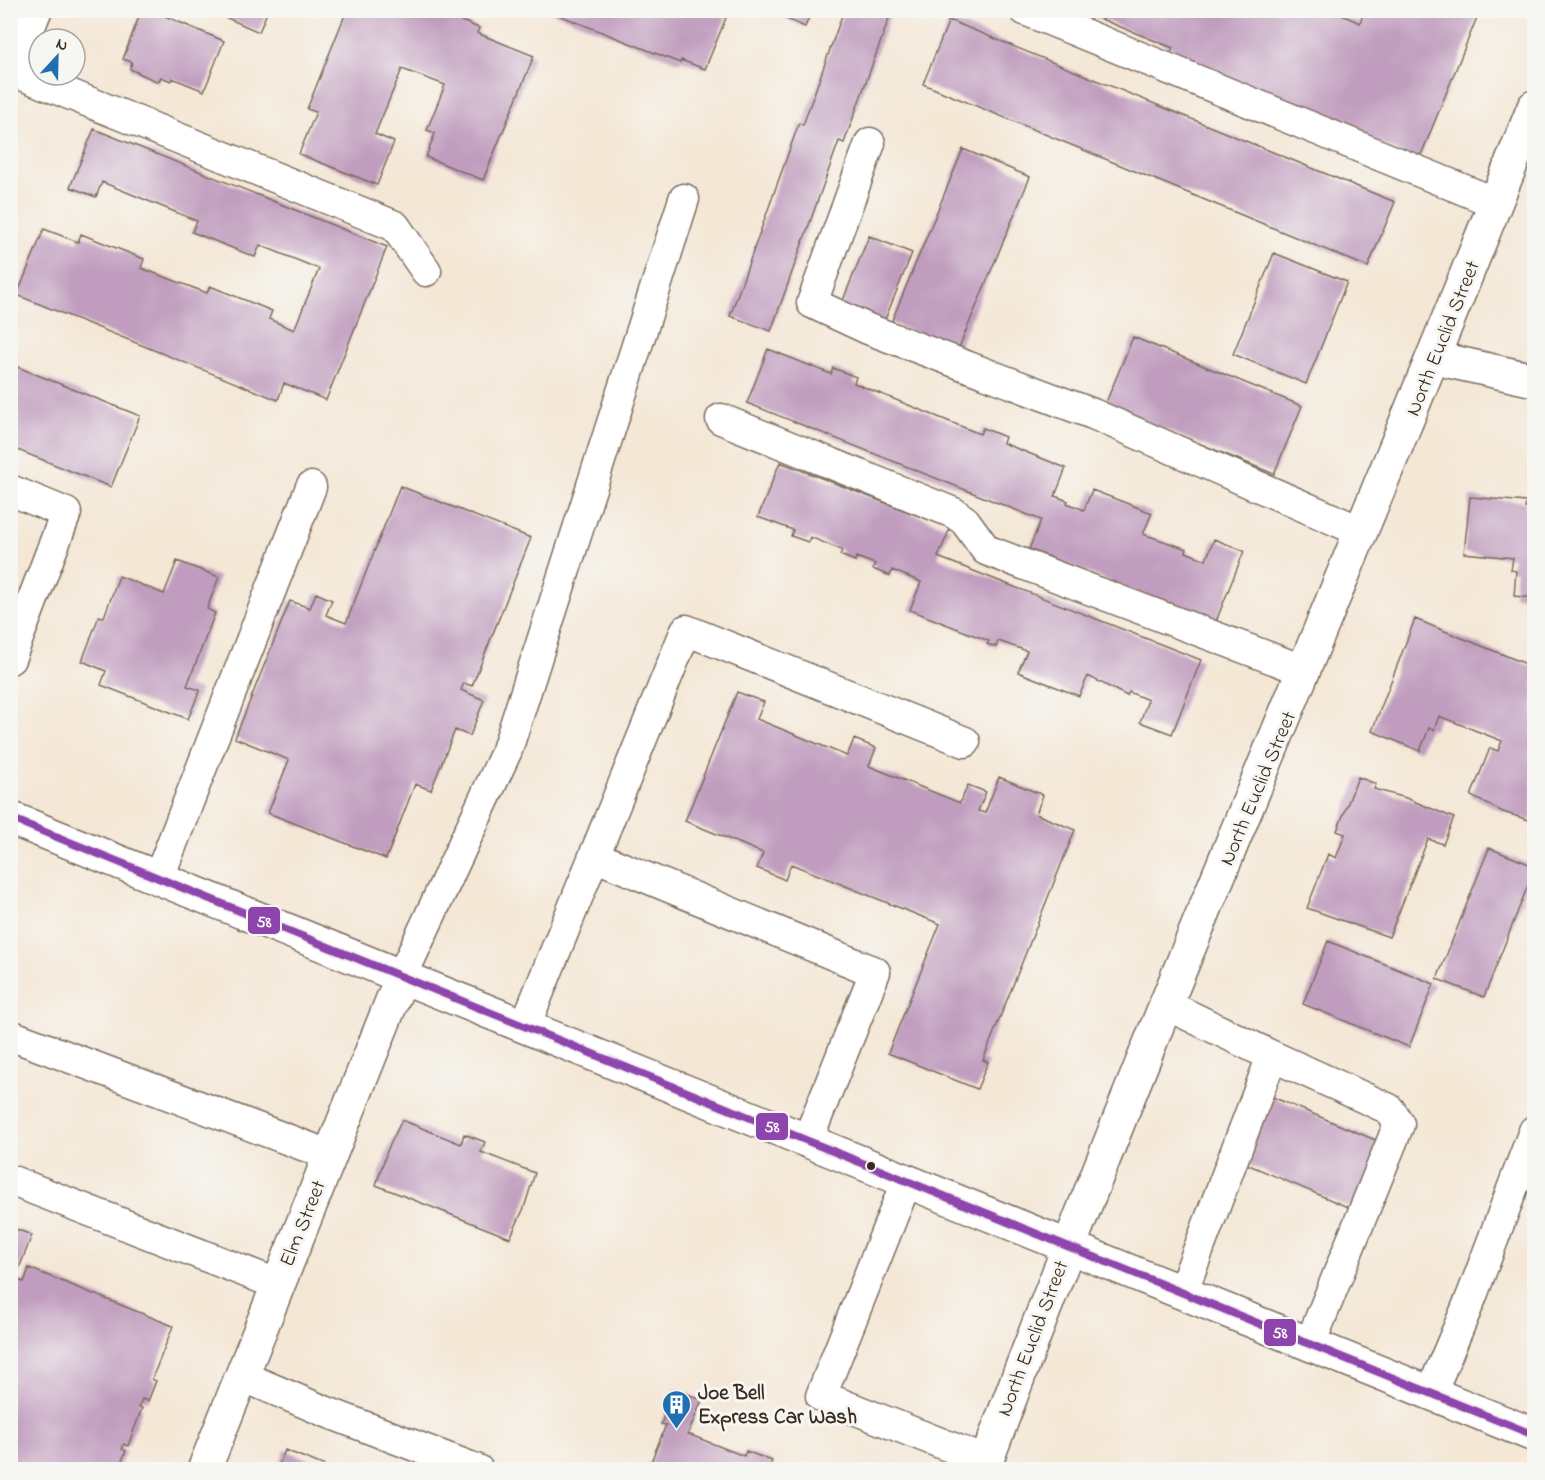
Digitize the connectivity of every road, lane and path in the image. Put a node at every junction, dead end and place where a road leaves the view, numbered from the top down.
1 (35, 10) edge
2 (1025, 10) edge
3 (11, 71) edge
4 (1534, 107) edge
5 (870, 143) dead end
6 (684, 199) dead end
7 (1496, 203) junction
8 (426, 272) dead end
9 (1435, 358) junction
10 (1534, 380) edge
11 (721, 419) dead end
12 (311, 487) dead end
13 (10, 490) edge
14 (1362, 532) junction
15 (10, 659) edge
16 (1305, 671) junction
17 (965, 742) dead end
18 (10, 818) edge
19 (594, 856) junction
20 (159, 877) junction
21 (402, 976) junction
22 (1165, 1004) junction
23 (525, 1026) junction
24 (10, 1035) edge
25 (1272, 1056) junction
26 (1534, 1131) edge
27 (808, 1139) junction
28 (329, 1155) junction
29 (10, 1180) edge
30 (907, 1180) junction
31 (1067, 1246) junction
32 (277, 1284) junction
33 (1182, 1293) junction
34 (1310, 1344) junction
35 (242, 1376) junction
36 (1431, 1393) junction
37 (1534, 1435) edge
38 (984, 1465) edge
39 (204, 1470) edge
40 (478, 1470) edge

1 - 3 street
2 - 7 lane
3 - 8 lane
4 - 7 street, North Euclid Street
5 - 14 lane
6 - 21 lane
7 - 9 street, North Euclid Street
9 - 10 street
9 - 14 street, North Euclid Street
11 - 16 lane
12 - 20 lane
13 - 15 lane
14 - 16 street, North Euclid Street
16 - 22 street, North Euclid Street
17 - 19 lane
18 - 20 street
19 - 23 lane
19 - 27 lane
20 - 21 street
21 - 23 street
21 - 28 street, Elm Street
22 - 25 lane
22 - 31 street, North Euclid Street
23 - 27 street
24 - 28 lane
25 - 33 lane
25 - 34 lane
26 - 36 lane
27 - 30 street
28 - 32 street, Elm Street
29 - 32 lane
30 - 31 street
30 - 38 lane
31 - 33 street
31 - 38 street, North Euclid Street
32 - 35 street, Elm Street
33 - 34 street
34 - 36 street
35 - 39 street, Elm Street
35 - 40 lane
36 - 37 street

